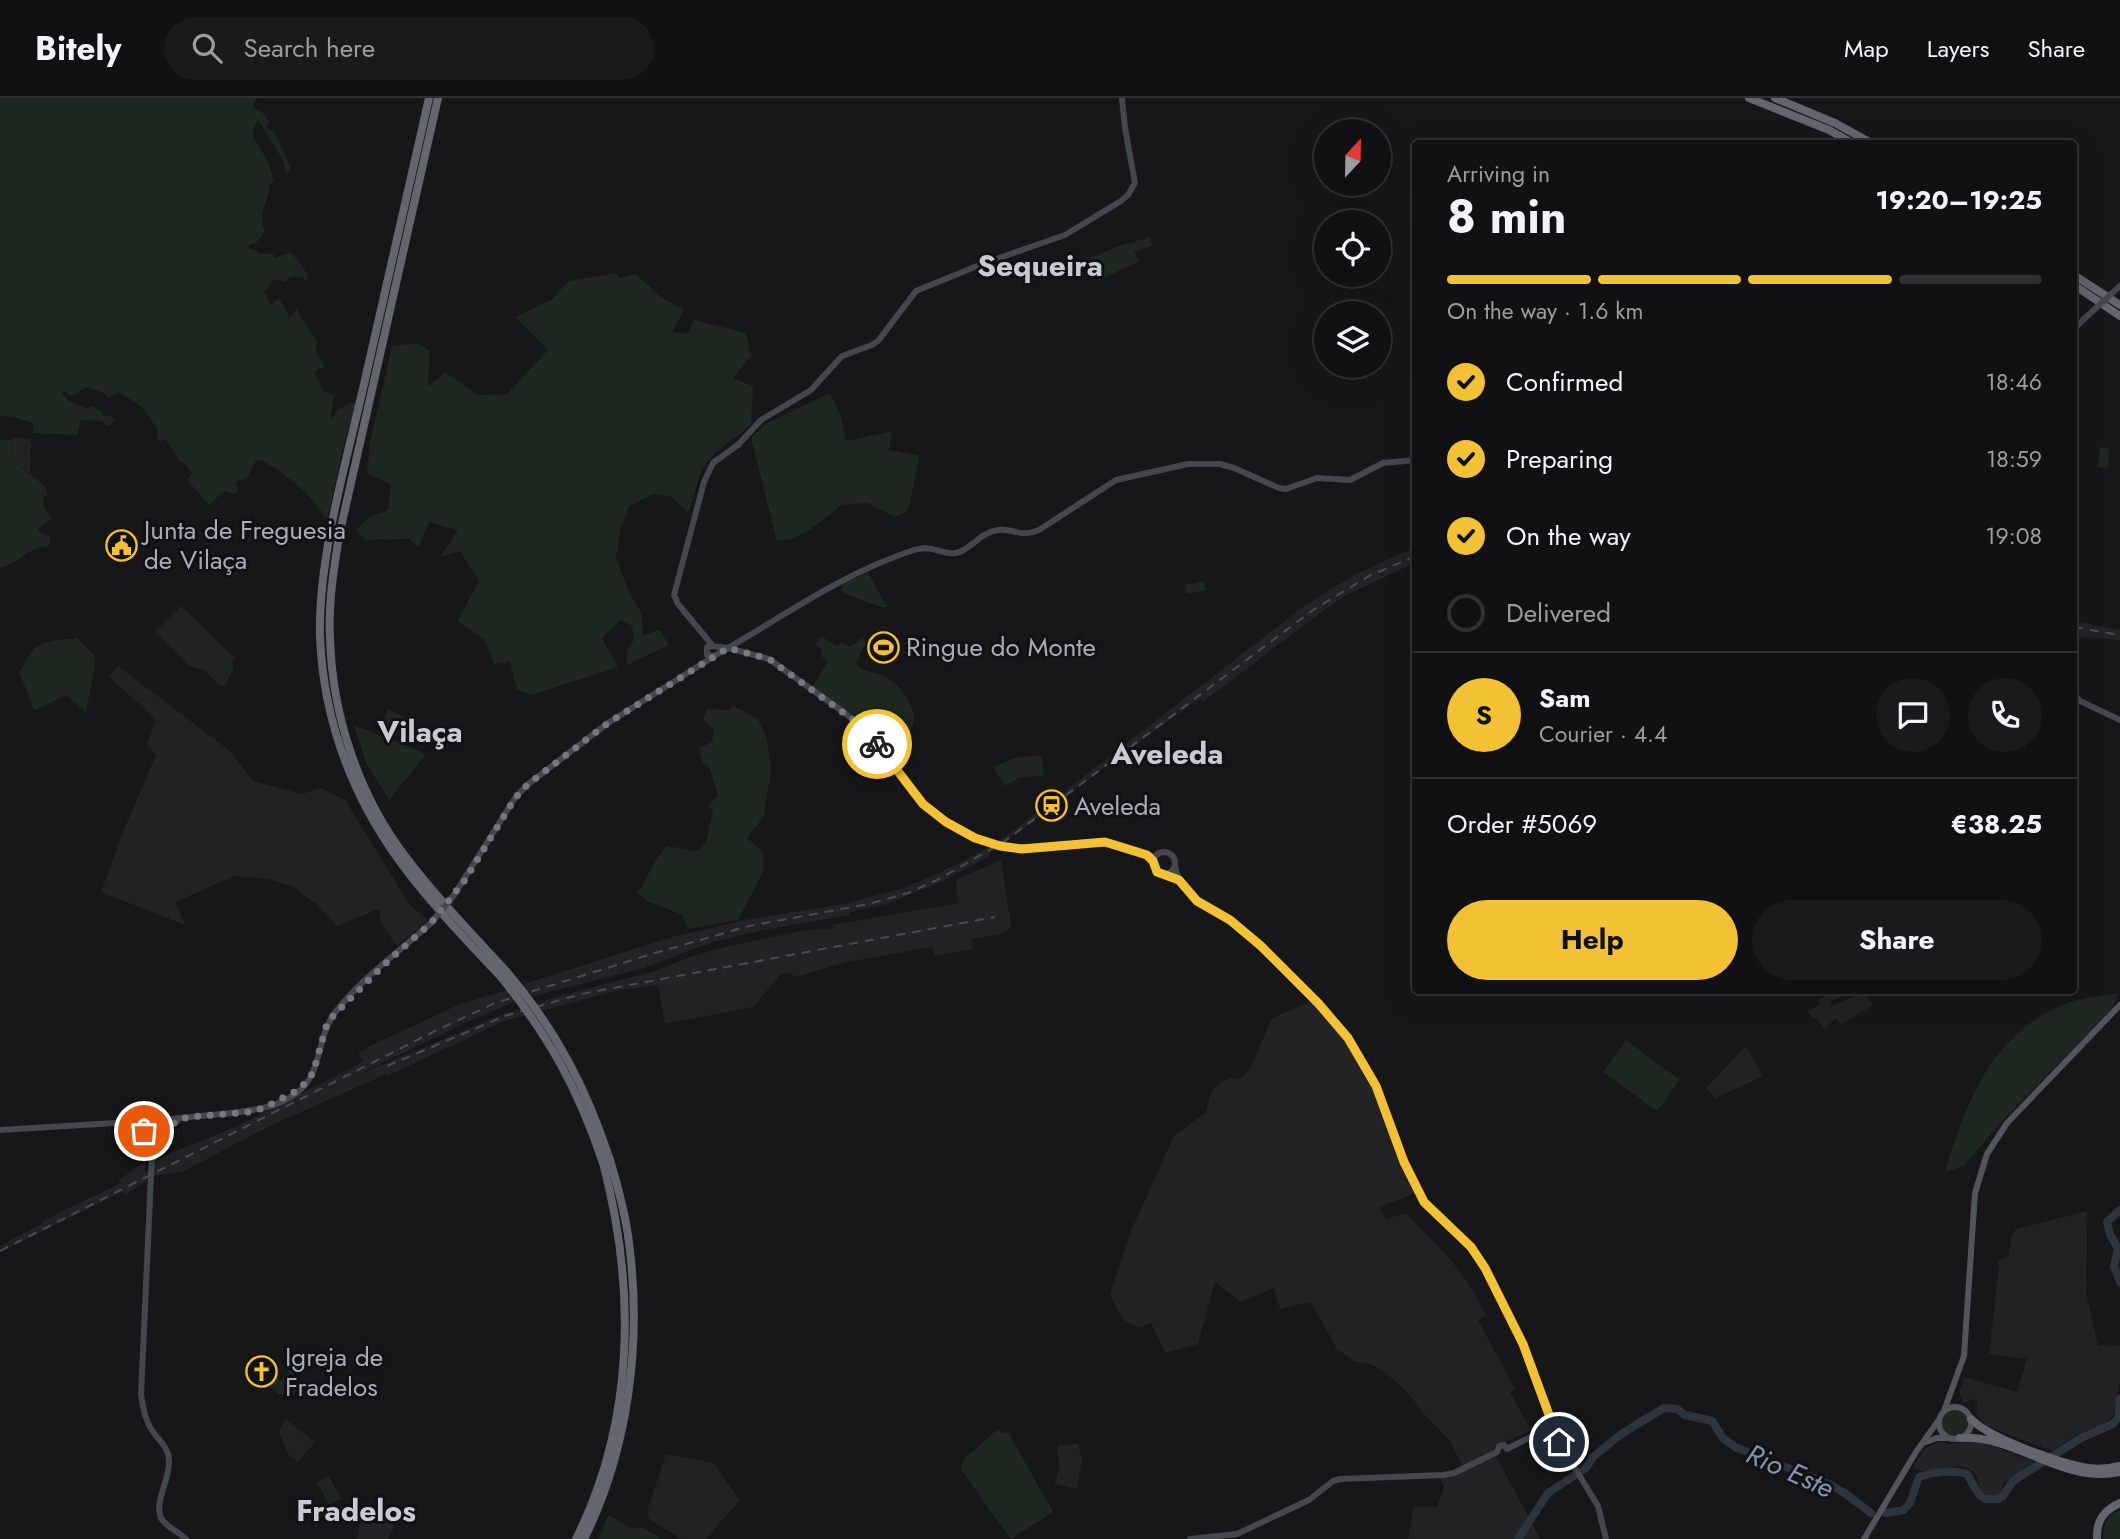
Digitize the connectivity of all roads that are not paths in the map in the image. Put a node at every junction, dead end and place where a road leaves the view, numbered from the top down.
1 (429, 98) edge
2 (438, 98) edge
3 (1122, 98) edge
4 (1749, 98) edge
5 (1775, 98) edge
6 (1846, 140) edge
7 (1866, 140) edge
8 (2077, 277) edge
9 (2120, 286) edge
10 (2077, 287) edge
11 (2120, 305) edge
12 (2120, 316) edge
13 (2077, 326) edge
14 (357, 435) junction
15 (1412, 460) edge
16 (700, 630) junction
17 (714, 647) junction
18 (728, 648) junction
19 (705, 650) junction
20 (714, 656) junction
21 (694, 668) junction
22 (2077, 698) edge
23 (2120, 720) edge
24 (1154, 859) junction
25 (1175, 867) junction
26 (1166, 874) junction
27 (1179, 880) junction
28 (2120, 1006) edge
29 (178, 1120) junction
30 (151, 1121) junction
31 (122, 1122) junction
32 (0, 1130) edge
33 (147, 1135) junction
34 (159, 1135) junction
35 (152, 1154) junction
36 (607, 1161) junction
37 (1954, 1387) junction
38 (1962, 1408) junction
39 (1944, 1411) junction
40 (1971, 1419) junction
41 (1938, 1421) junction
42 (1552, 1426) junction
43 (1948, 1438) junction
44 (1961, 1438) junction
45 (1922, 1444) junction
46 (2040, 1456) junction
47 (2057, 1462) junction
48 (2120, 1466) edge
49 (2120, 1472) edge
50 (2120, 1506) edge
51 (585, 1537) edge
52 (186, 1539) edge
53 (576, 1539) edge
54 (1190, 1539) edge
55 (1605, 1539) edge
56 (1864, 1539) edge
57 (2099, 1539) edge

1 - 14 highway
2 - 14 highway
3 - 16 street
4 - 6 highway
5 - 7 highway
8 - 11 highway
9 - 13 street, bridge
10 - 12 highway
14 - 36 highway, bridge
15 - 18 street
16 - 17 street
16 - 19 street
17 - 18 street
17 - 19 street
17 - 20 street
18 - 20 street
18 - 24 street, bridge
19 - 20 street
19 - 21 street
20 - 21 street
21 - 29 street, bridge
22 - 23 street
24 - 25 street
24 - 26 street
25 - 26 street
25 - 27 street
26 - 27 street
27 - 42 street
28 - 37 main road
29 - 30 street
29 - 34 street
30 - 31 street
30 - 33 street
30 - 34 street
31 - 32 street
31 - 33 street
33 - 34 street
33 - 35 street
34 - 35 street
35 - 52 street
36 - 51 highway
36 - 53 highway
37 - 38 main road
37 - 39 main road
38 - 39 main road
38 - 40 main road
39 - 41 main road
40 - 44 main road
40 - 46 highway
41 - 43 main road
41 - 45 main road
42 - 54 street
42 - 55 street
43 - 44 main road
43 - 45 main road
44 - 46 highway
45 - 56 main road
46 - 47 highway
47 - 48 highway
47 - 49 highway
50 - 57 highway

